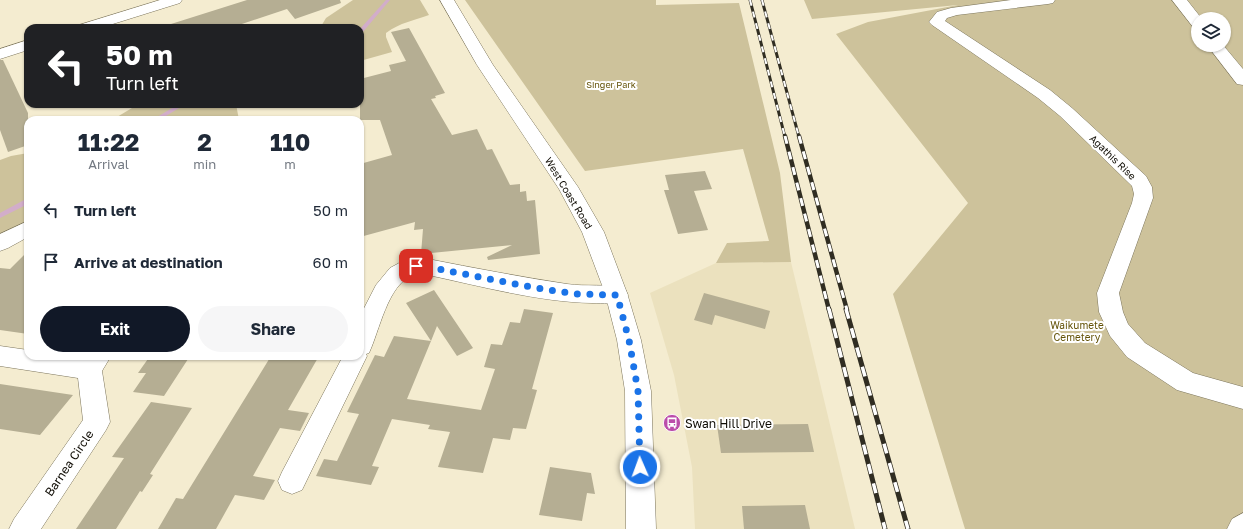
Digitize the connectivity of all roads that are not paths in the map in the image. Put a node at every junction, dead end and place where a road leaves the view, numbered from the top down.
1 (175, 0) edge
2 (447, 0) edge
3 (1048, 0) edge
4 (1179, 0) edge
5 (1191, 15) edge
6 (97, 24) edge
7 (24, 46) edge
8 (1221, 52) edge
9 (0, 54) edge
10 (1243, 80) edge
11 (24, 230) edge
12 (0, 243) edge
13 (617, 295) junction
14 (364, 337) edge
15 (0, 356) edge
16 (24, 358) edge
17 (63, 360) edge
18 (354, 360) edge
19 (94, 362) edge
20 (1243, 398) edge
21 (292, 481) dead end
22 (24, 529) edge
23 (641, 529) edge

1 - 6 main road
2 - 13 main road, West Coast Road
3 - 20 main road, Agathis Rise
4 - 5 main road
7 - 9 main road
8 - 10 main road
11 - 12 main road
13 - 14 main road
13 - 23 main road, West Coast Road
15 - 16 main road, Barnea Circle
17 - 19 main road, Barnea Circle
18 - 21 main road
19 - 22 main road, Barnea Circle

